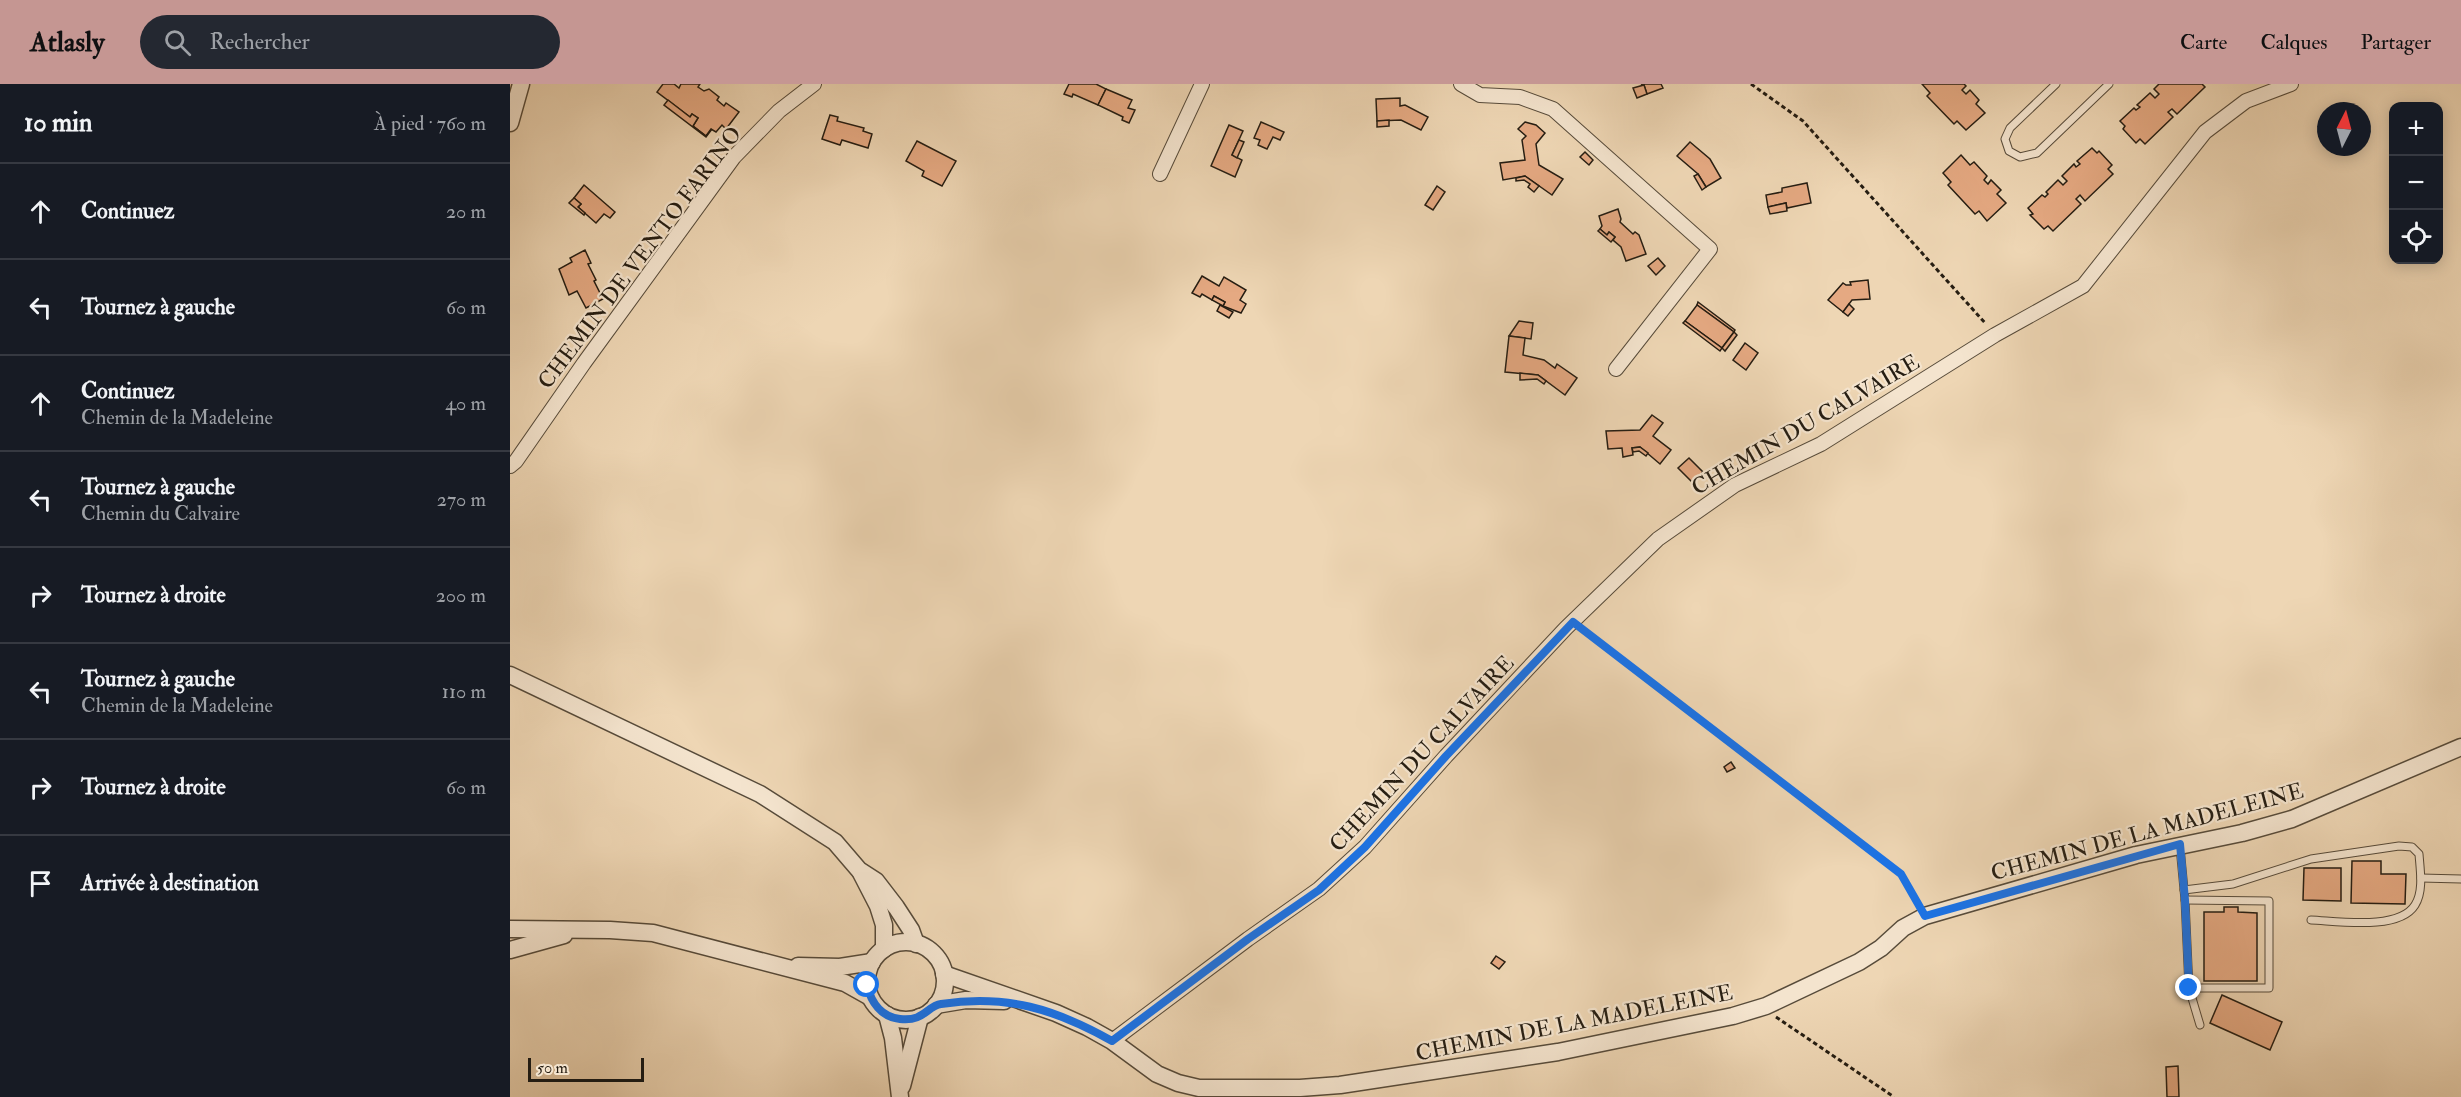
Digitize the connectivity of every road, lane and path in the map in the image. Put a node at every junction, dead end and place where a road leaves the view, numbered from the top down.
1 (521, 84) edge
2 (814, 84) edge
3 (1202, 84) edge
4 (1461, 84) edge
5 (1751, 84) edge
6 (2055, 84) edge
7 (2109, 84) edge
8 (2291, 84) edge
9 (510, 123) edge
10 (1160, 174) dead end
11 (1995, 335) junction
12 (1616, 369) dead end
13 (510, 466) edge
14 (1573, 622) junction
15 (510, 675) edge
16 (2461, 747) edge
17 (2180, 844) junction
18 (859, 870) junction
19 (2421, 878) junction
20 (2461, 879) edge
21 (2184, 890) junction
22 (2185, 900) junction
23 (1925, 916) junction
24 (2311, 921) dead end
25 (510, 928) edge
26 (585, 930) junction
27 (916, 944) junction
28 (884, 949) junction
29 (510, 950) edge
30 (872, 962) junction
31 (790, 967) junction
32 (944, 974) junction
33 (2189, 988) junction
34 (870, 997) junction
35 (1024, 1004) junction
36 (936, 1005) junction
37 (1766, 1006) junction
38 (887, 1015) junction
39 (920, 1017) junction
40 (2200, 1025) dead end
41 (1112, 1041) junction
42 (900, 1093) edge
43 (1894, 1097) edge

1 - 9 street
2 - 13 street, CHEMIN DE VENTO FARINO
3 - 10 street
4 - 12 street
5 - 11 path
6 - 7 lane
8 - 11 street, CHEMIN DU CALVAIRE
11 - 14 street, CHEMIN DU CALVAIRE
14 - 23 path
14 - 41 street, CHEMIN DU CALVAIRE
15 - 18 street
16 - 17 street, CHEMIN DE LA MADELEINE
17 - 21 lane
17 - 23 street, CHEMIN DE LA MADELEINE
18 - 27 street
18 - 28 street
19 - 20 lane
19 - 21 lane
19 - 24 lane
21 - 22 lane
22 - 33 lane
22 - 33 lane
23 - 37 street, CHEMIN DE LA MADELEINE
25 - 26 street
26 - 29 street
26 - 31 street
27 - 28 street
27 - 32 street
28 - 30 street
30 - 31 street
30 - 34 street
31 - 34 street
32 - 35 street
32 - 36 street
33 - 40 lane
34 - 38 street
35 - 36 street
35 - 41 street, CHEMIN DE LA MADELEINE
36 - 39 street
37 - 41 street, CHEMIN DE LA MADELEINE
37 - 43 path
38 - 39 street
38 - 42 street
39 - 42 street

